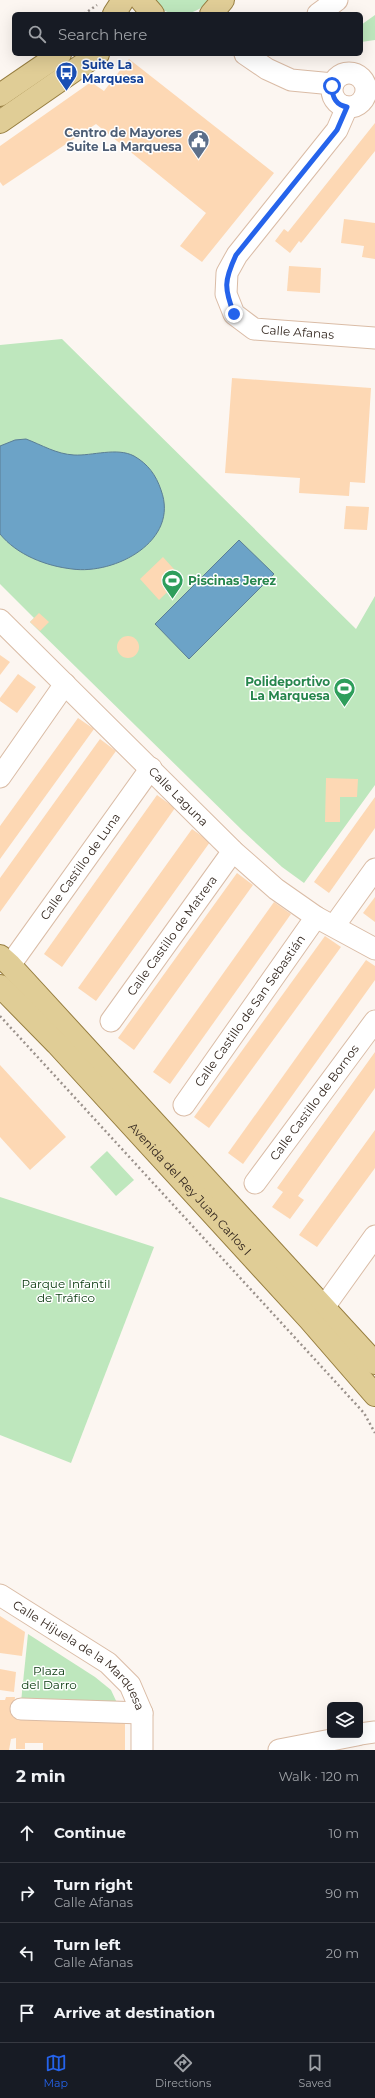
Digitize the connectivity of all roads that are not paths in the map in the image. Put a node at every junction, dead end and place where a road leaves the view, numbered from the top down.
1 (123, 0) edge
2 (141, 0) edge
3 (223, 0) edge
4 (337, 0) edge
5 (107, 9) edge
6 (151, 12) edge
7 (213, 12) edge
8 (225, 12) edge
9 (321, 12) edge
10 (57, 56) edge
11 (95, 56) edge
12 (252, 56) edge
13 (267, 60) edge
14 (370, 82) edge
15 (333, 84) junction
16 (0, 96) edge
17 (347, 107) junction
18 (0, 122) edge
19 (375, 338) edge
20 (0, 620) edge
21 (65, 684) junction
22 (151, 768) junction
23 (0, 777) edge
24 (233, 851) junction
25 (375, 869) edge
26 (325, 921) junction
27 (375, 949) edge
28 (5, 961) edge
29 (0, 986) edge
30 (111, 1021) dead end
31 (375, 1021) edge
32 (184, 1105) dead end
33 (255, 1183) dead end
34 (375, 1236) edge
35 (324, 1307) junction
36 (373, 1358) edge
37 (375, 1395) edge
38 (0, 1595) edge
39 (21, 1709) dead end
40 (142, 1713) junction
41 (375, 1732) edge
42 (363, 1734) edge
43 (343, 1738) edge
44 (142, 1750) edge
45 (279, 1750) edge

1 - 5 main road
2 - 6 main road
3 - 7 main road
3 - 8 street
4 - 9 street
10 - 16 main road
11 - 18 main road
12 - 13 street
13 - 15 street
14 - 15 street
14 - 17 street
15 - 17 street
17 - 19 street, Calle Afanas
20 - 21 street, Calle Laguna
21 - 22 street, Calle Laguna
21 - 23 street
22 - 24 street, Calle Laguna
22 - 28 street, Calle Castillo de Luna
24 - 26 street, Calle Laguna
24 - 30 street, Calle Castillo de Matrera
25 - 26 street, Calle Castillo de San Sebastián
26 - 27 street, Calle Laguna
26 - 32 street, Calle Castillo de San Sebastián
28 - 35 main road, Avenida del Rey Juan Carlos I
29 - 37 main road, Avenida del Rey Juan Carlos I
31 - 33 street, Calle Castillo de Bornos
34 - 35 street
35 - 36 main road, Avenida del Rey Juan Carlos I
38 - 40 street, Calle Hijuela de la Marquesa
39 - 40 street
40 - 44 street, Calle Hijuela de la Marquesa
41 - 42 street
43 - 45 street

